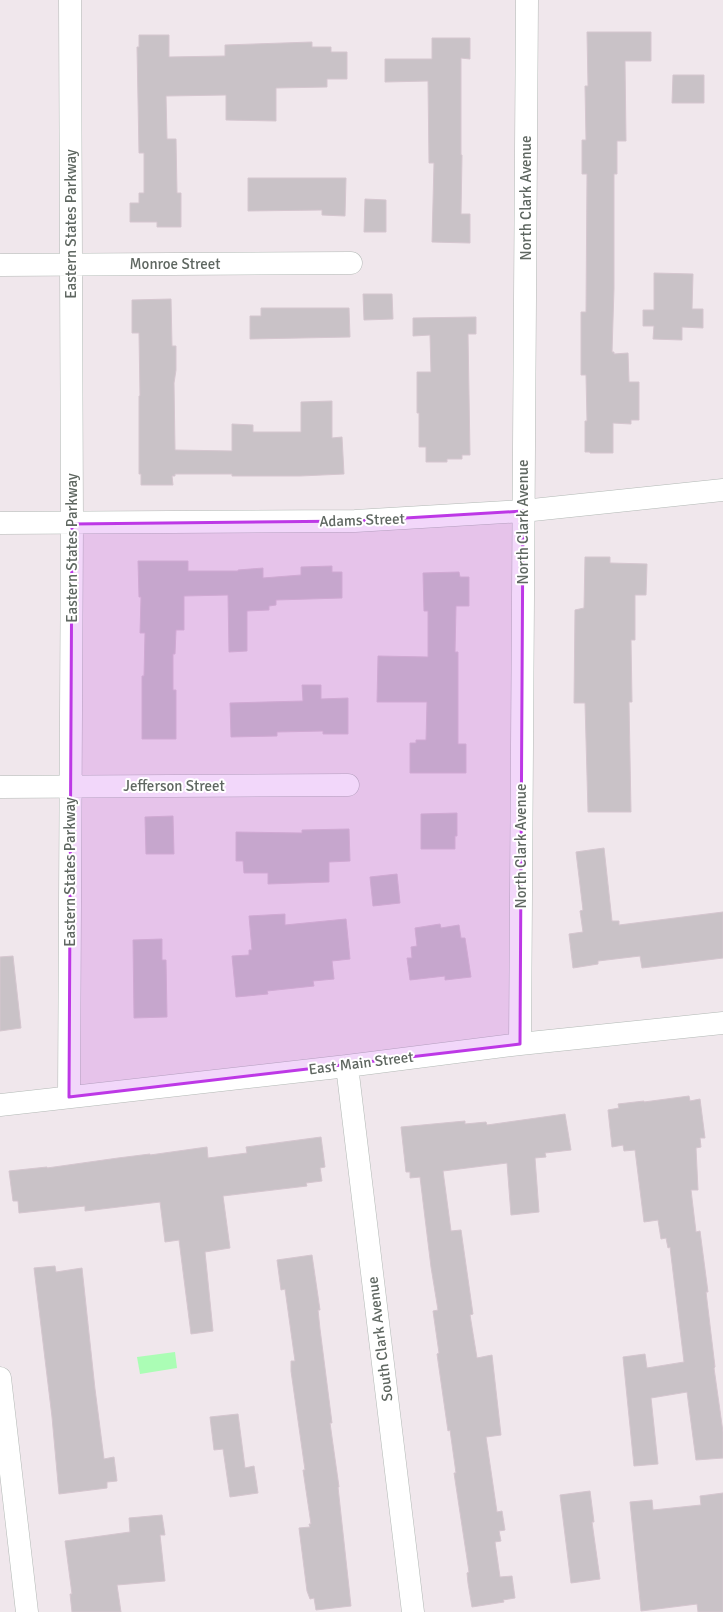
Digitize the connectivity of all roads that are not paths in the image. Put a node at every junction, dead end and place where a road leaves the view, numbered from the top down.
1 (70, 0) edge
2 (527, 0) edge
3 (351, 263) dead end
4 (0, 265) edge
5 (71, 265) junction
6 (723, 490) edge
7 (523, 511) junction
8 (0, 524) edge
9 (72, 524) junction
10 (348, 785) dead end
11 (70, 786) junction
12 (0, 787) edge
13 (723, 1023) edge
14 (520, 1044) junction
15 (347, 1066) junction
16 (69, 1097) junction
17 (0, 1105) edge
18 (0, 1378) edge
19 (27, 1612) edge
20 (413, 1612) edge

1 - 5 street, Eastern States Parkway
2 - 7 street, North Clark Avenue
3 - 5 street, Monroe Street
4 - 5 street, Monroe Street
5 - 9 street, Eastern States Parkway
6 - 7 street, Adams Street
7 - 9 street, Adams Street
7 - 14 street, North Clark Avenue
8 - 9 street, Adams Street
9 - 11 street, Eastern States Parkway
10 - 11 street, Jefferson Street
11 - 12 street, Jefferson Street
11 - 16 street, Eastern States Parkway
13 - 14 street, East Main Street
14 - 15 street, East Main Street
15 - 16 street, East Main Street
15 - 20 street, South Clark Avenue
16 - 17 street, East Main Street
18 - 19 street

